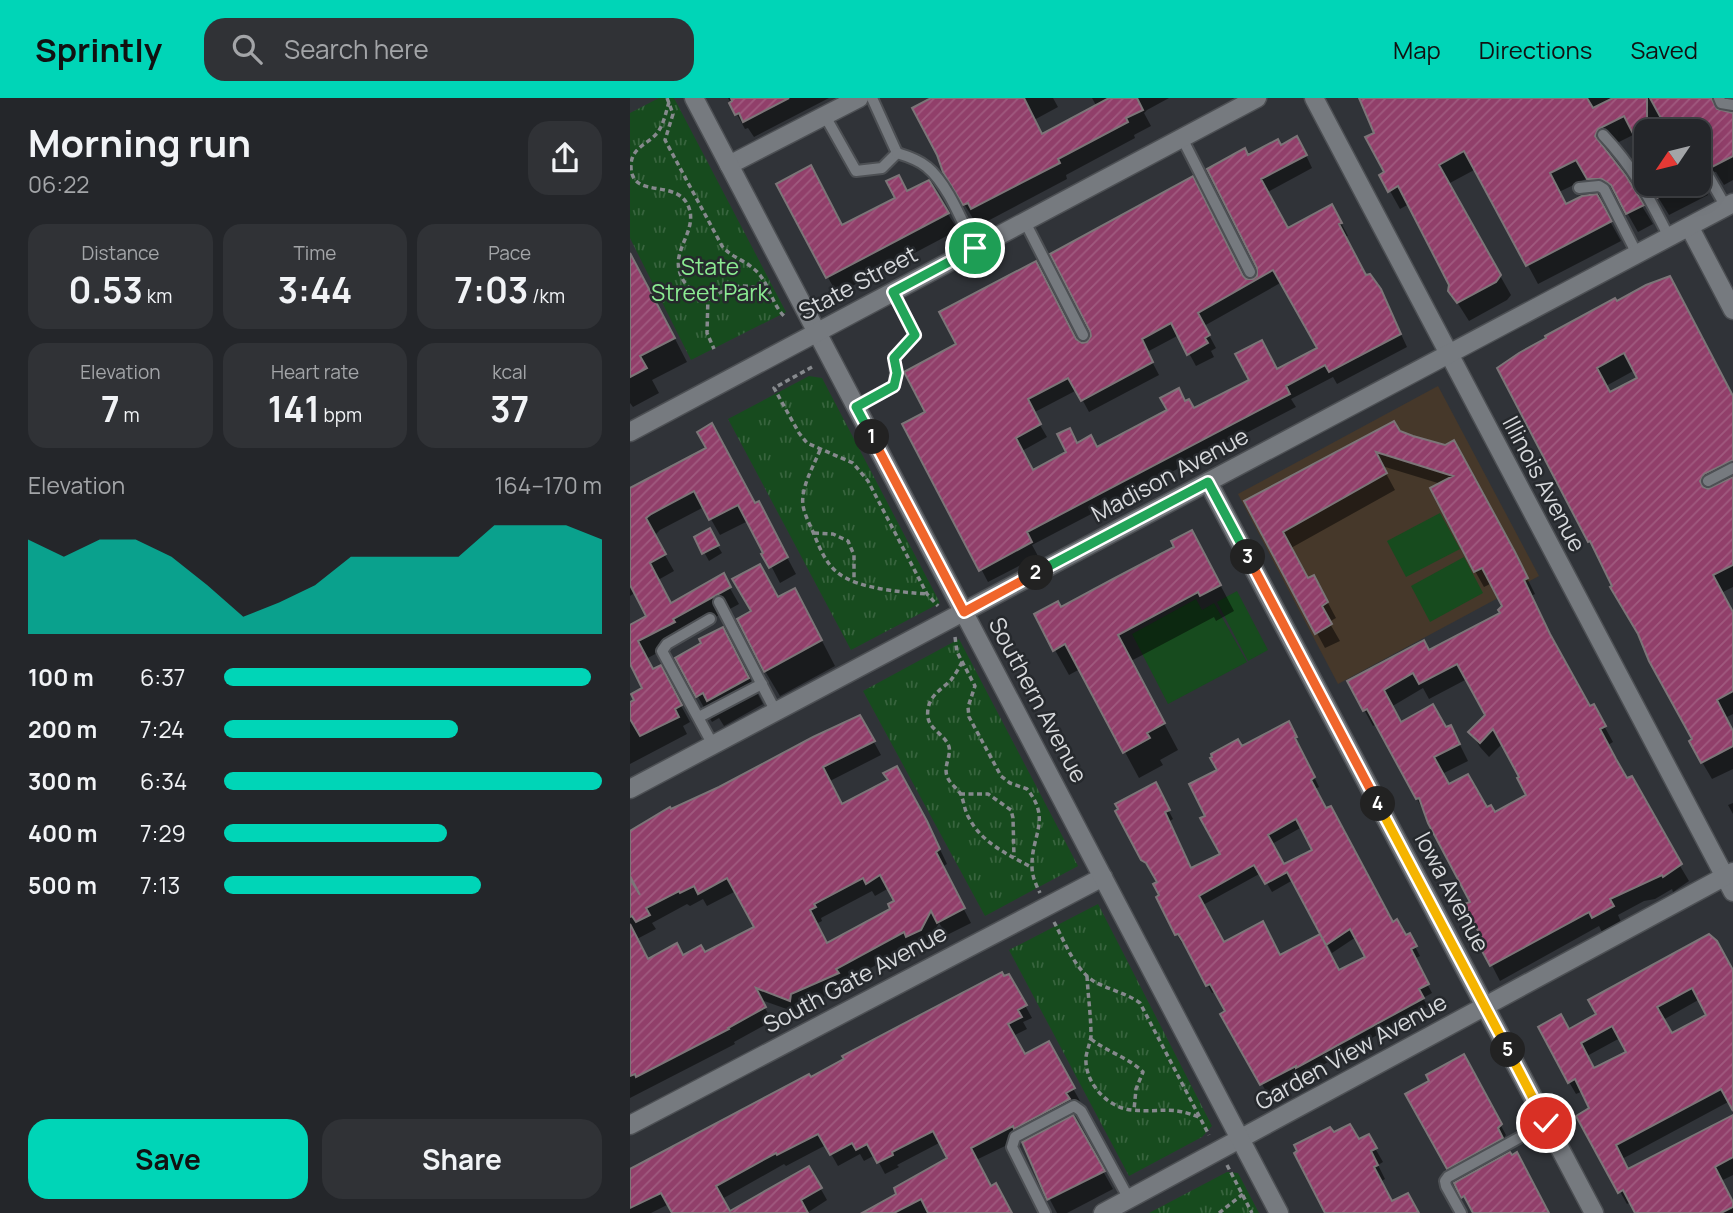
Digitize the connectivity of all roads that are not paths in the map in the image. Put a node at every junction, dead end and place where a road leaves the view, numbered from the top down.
1 (694, 98) edge
2 (859, 98) edge
3 (872, 98) edge
4 (1257, 98) edge
5 (1314, 98) edge
6 (1719, 98) edge
7 (1733, 105) edge
8 (825, 116) junction
9 (1603, 135) dead end
10 (1182, 138) junction
11 (897, 153) junction
12 (729, 165) junction
13 (1712, 179) edge
14 (1579, 187) dead end
15 (1730, 205) edge
16 (1025, 222) junction
17 (1690, 228) junction
18 (1669, 237) junction
19 (975, 248) junction
20 (1637, 254) junction
21 (1250, 272) dead end
22 (893, 292) junction
23 (1733, 310) edge
24 (817, 332) junction
25 (1083, 335) dead end
26 (1448, 355) junction
27 (856, 407) junction
28 (630, 432) edge
29 (1733, 468) edge
30 (1708, 481) dead end
31 (1208, 482) junction
32 (719, 602) dead end
33 (964, 612) junction
34 (710, 619) dead end
35 (762, 684) junction
36 (776, 712) junction
37 (699, 717) junction
38 (713, 745) junction
39 (630, 789) edge
40 (1103, 877) junction
41 (1730, 880) edge
42 (1484, 1006) junction
43 (1546, 1123) junction
44 (630, 1125) edge
45 (1241, 1140) junction
46 (1129, 1199) junction
47 (1045, 1213) edge
48 (1103, 1213) edge
49 (1279, 1213) edge
50 (1461, 1213) edge
51 (1594, 1213) edge

1 - 12 street, Southern Avenue
2 - 8 street
3 - 11 lane
4 - 10 street, State Street
5 - 26 street, Illinois Avenue
6 - 7 lane
8 - 11 lane
8 - 12 street
9 - 18 lane
10 - 16 street, State Street
10 - 21 lane
11 - 19 lane
12 - 24 street, Southern Avenue
13 - 15 lane
14 - 20 lane
15 - 17 street, Madison Avenue
16 - 19 street, State Street
16 - 25 lane
17 - 18 street, Madison Avenue
17 - 23 street
18 - 20 street, Madison Avenue
19 - 22 street, State Street
20 - 26 street, Madison Avenue
22 - 24 street, State Street
22 - 27 lane
24 - 27 street, Southern Avenue
24 - 28 street, State Street
26 - 31 street, Madison Avenue
26 - 41 street, Illinois Avenue
27 - 33 street, Southern Avenue
29 - 30 lane
31 - 33 street, Madison Avenue
31 - 42 street, Iowa Avenue
32 - 35 lane
33 - 36 street, Madison Avenue
33 - 40 street, Southern Avenue
34 - 37 lane
35 - 36 lane
35 - 37 lane
36 - 38 street, Madison Avenue
37 - 38 lane
38 - 39 street, Madison Avenue
40 - 44 street, South Gate Avenue
40 - 45 street, Southern Avenue
41 - 42 street, Garden View Avenue
42 - 43 street, Iowa Avenue
42 - 45 street, Garden View Avenue
43 - 50 lane
43 - 51 street, Iowa Avenue
45 - 46 street, Garden View Avenue
45 - 49 street, Southern Avenue
46 - 47 lane
46 - 48 street, Garden View Avenue

